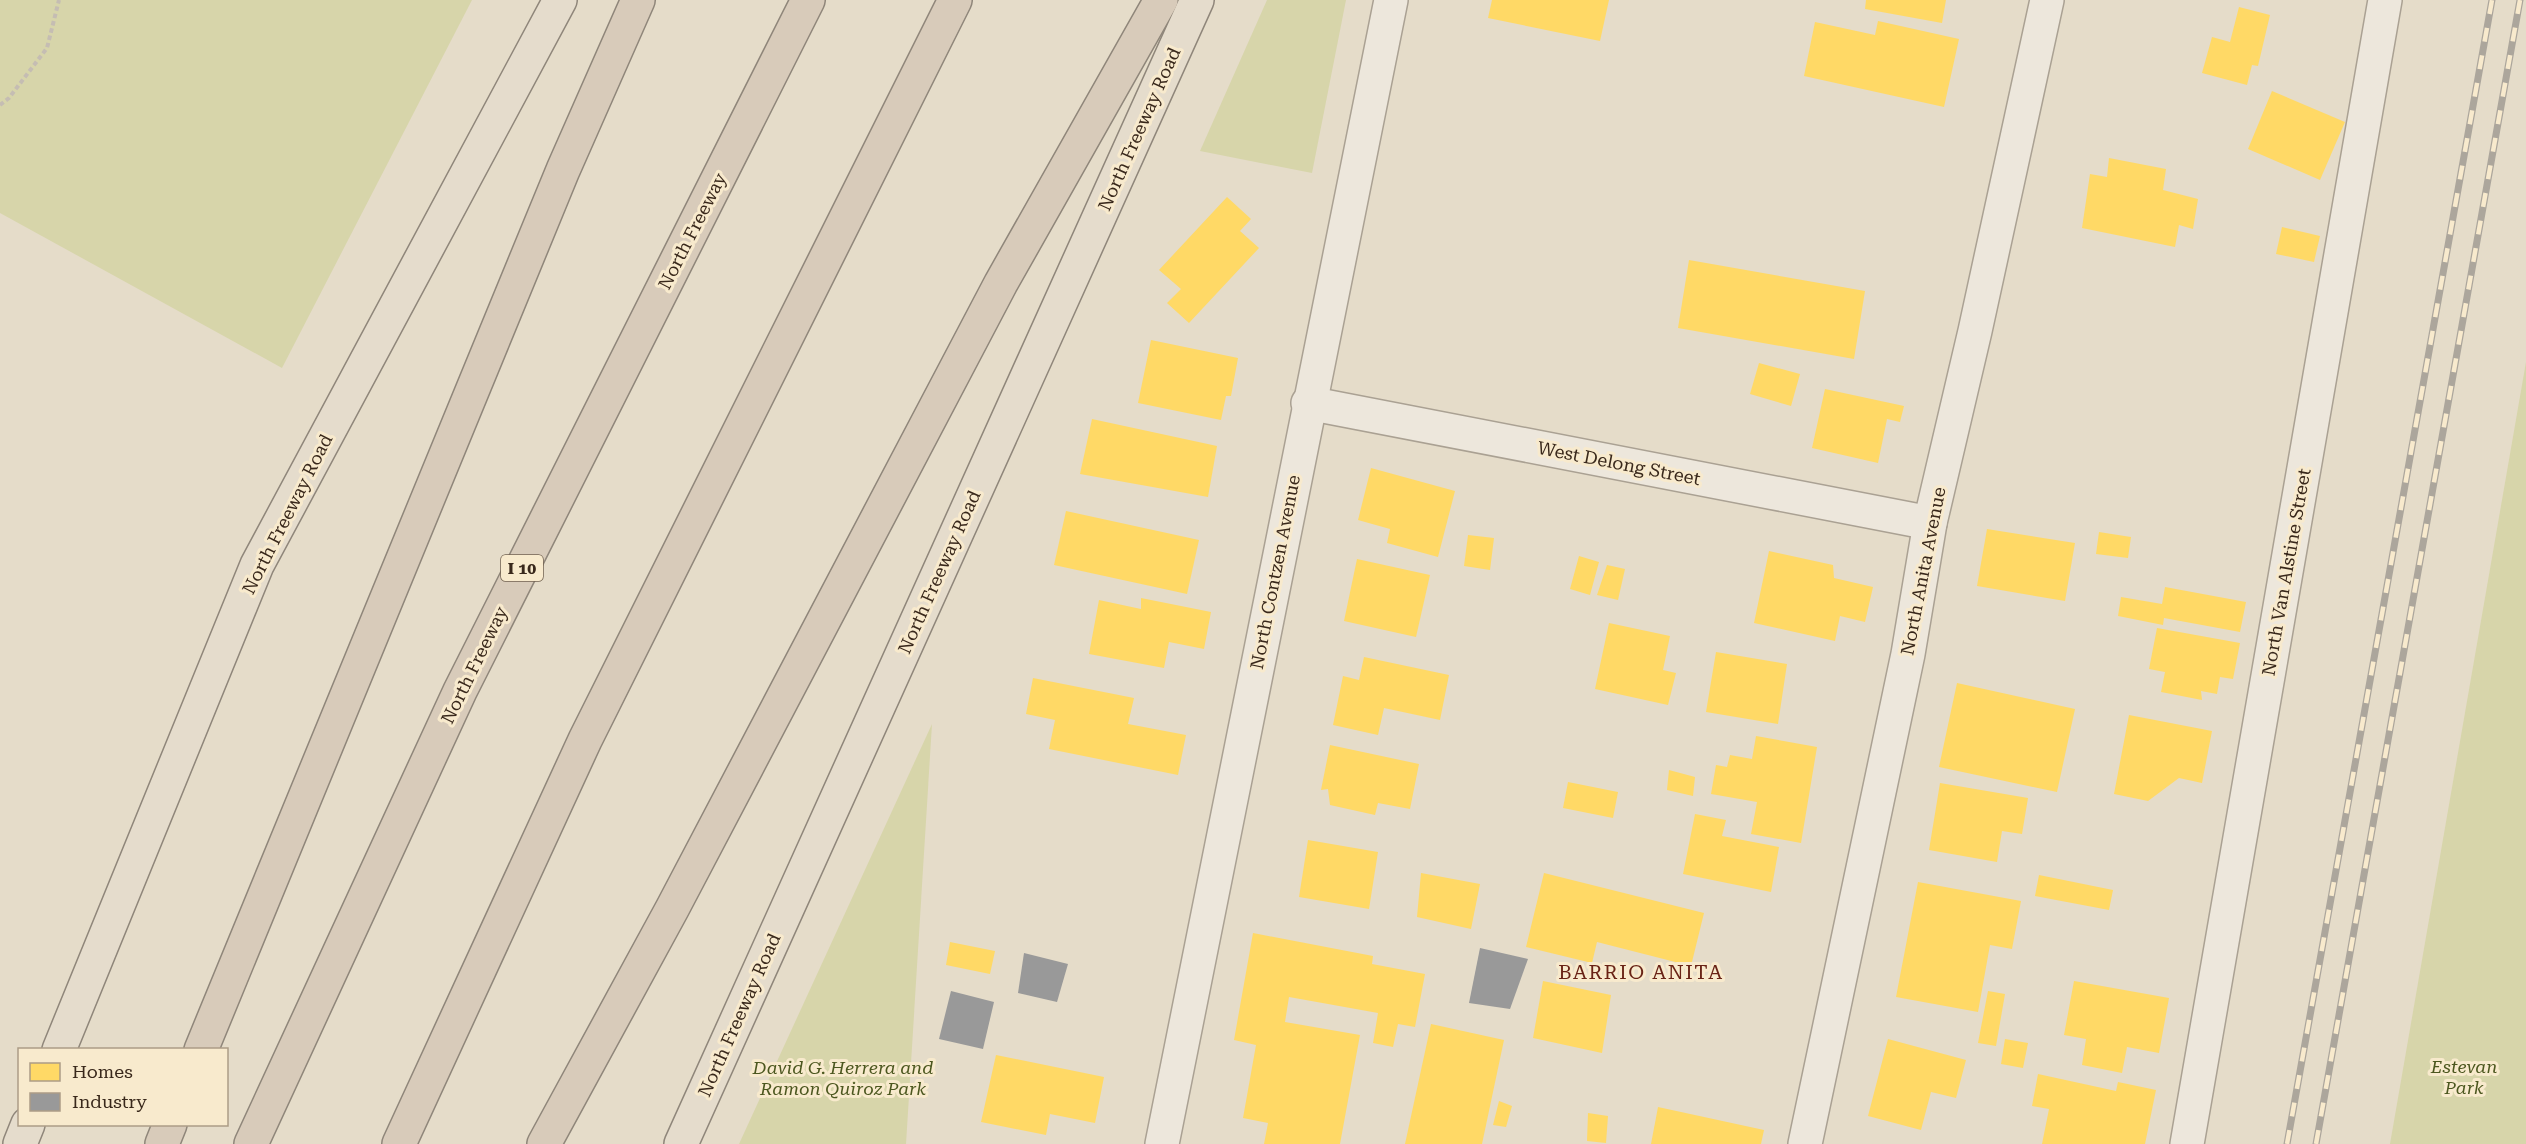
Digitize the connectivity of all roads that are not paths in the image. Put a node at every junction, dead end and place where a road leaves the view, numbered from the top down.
1 (560, 0) edge
2 (638, 0) edge
3 (808, 0) edge
4 (955, 0) edge
5 (1161, 0) edge
6 (1197, 0) edge
7 (1391, 0) edge
8 (2047, 0) edge
9 (2385, 0) edge
10 (1308, 403) junction
11 (1930, 524) junction
12 (60, 1048) edge
13 (202, 1048) edge
14 (28, 1126) edge
15 (170, 1126) edge
16 (20, 1144) edge
17 (162, 1144) edge
18 (251, 1144) edge
19 (399, 1144) edge
20 (544, 1144) edge
21 (681, 1144) edge
22 (1162, 1144) edge
23 (1805, 1144) edge
24 (2187, 1144) edge

1 - 12 main road, North Freeway Road
2 - 13 highway
3 - 18 highway, North Freeway / I 10
4 - 19 highway
5 - 20 highway
6 - 21 main road, North Freeway Road
7 - 10 street, North Contzen Avenue
8 - 11 street, North Anita Avenue
9 - 24 street, North Van Alstine Street
10 - 11 street, West Delong Street
10 - 22 street, North Contzen Avenue
11 - 23 street, North Anita Avenue
14 - 16 main road
15 - 17 highway

